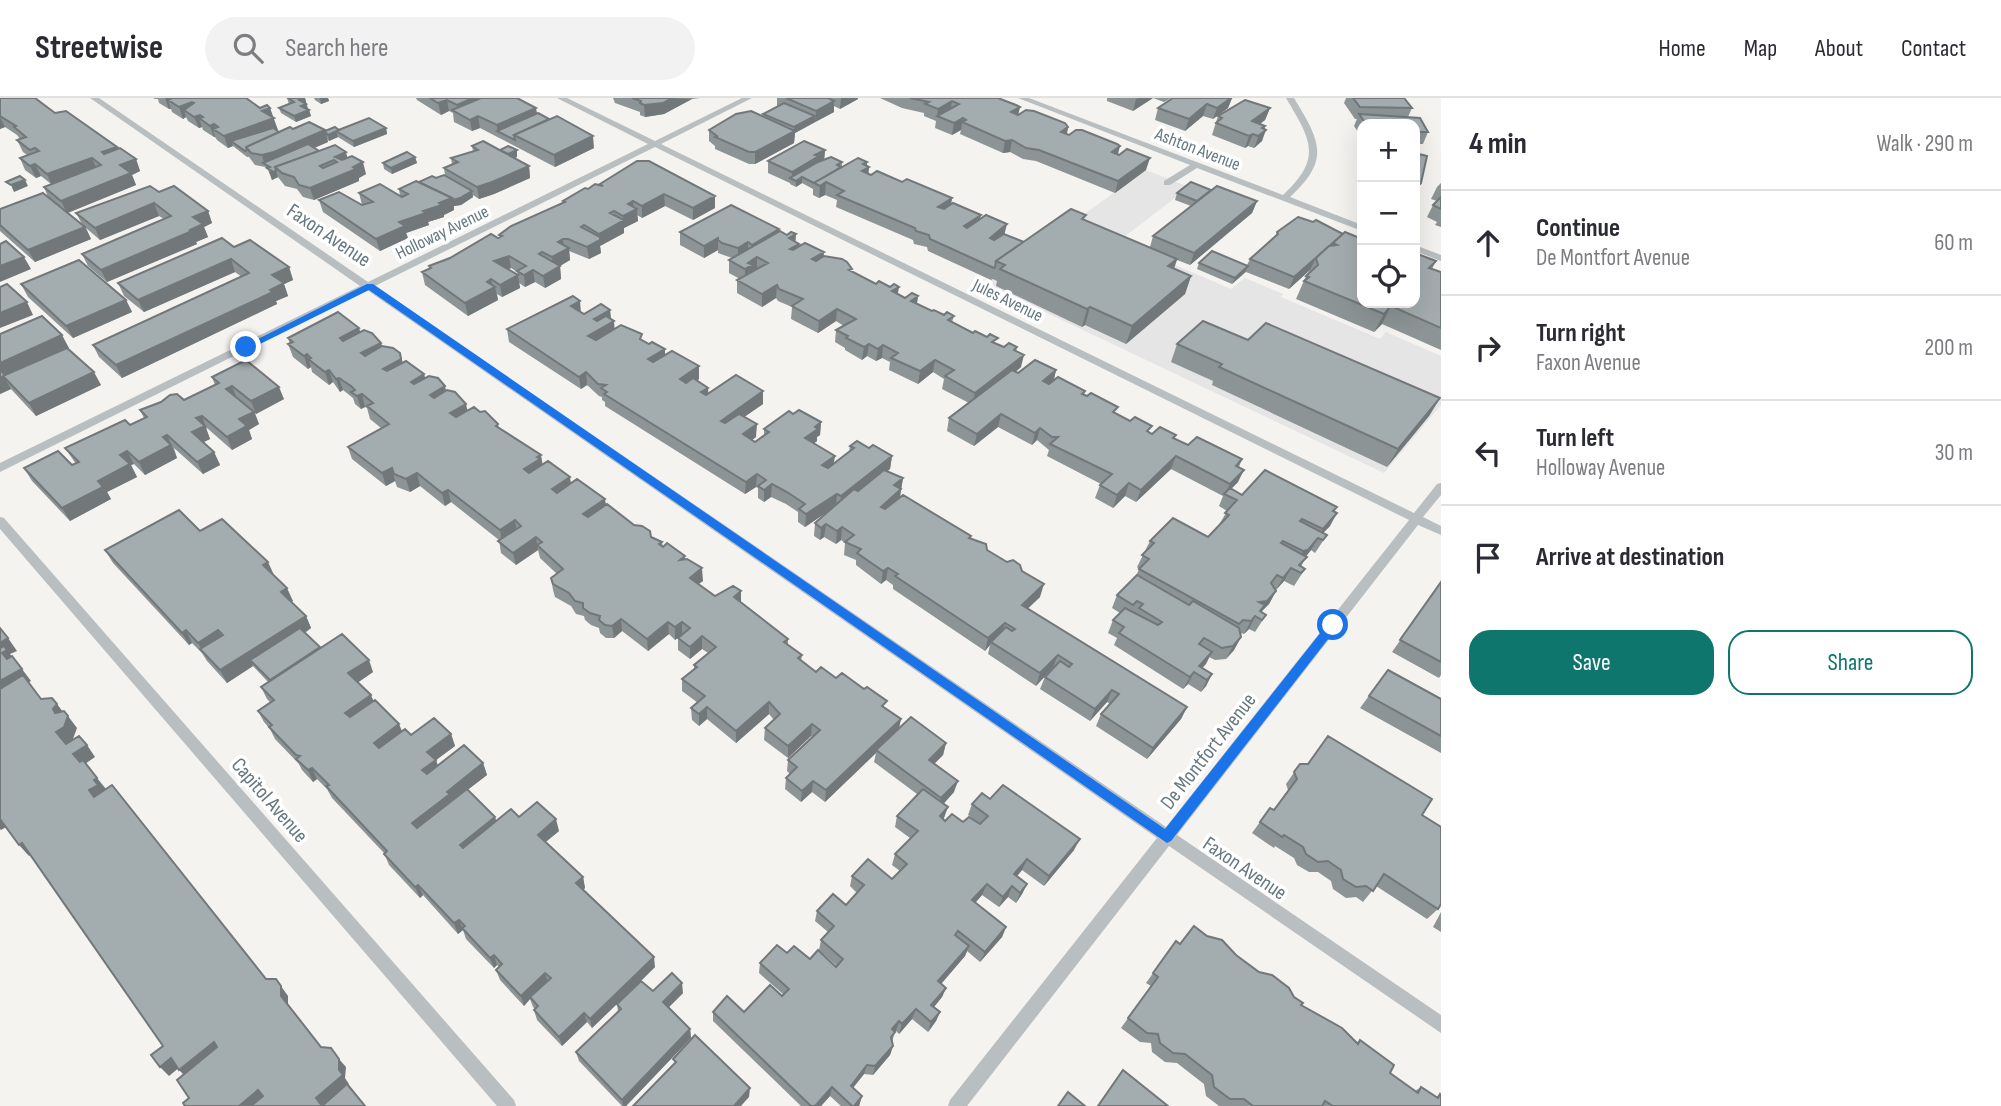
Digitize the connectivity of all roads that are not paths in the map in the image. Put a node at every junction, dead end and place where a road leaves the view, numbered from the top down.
1 (94, 98) edge
2 (561, 98) edge
3 (748, 98) edge
4 (1022, 98) edge
5 (1290, 98) edge
6 (656, 144) junction
7 (1195, 165) junction
8 (1167, 183) dead end
9 (1284, 198) junction
10 (1357, 226) edge
11 (1420, 250) edge
12 (1441, 258) edge
13 (370, 286) junction
14 (0, 468) edge
15 (1441, 487) edge
16 (1417, 519) junction
17 (0, 521) edge
18 (1441, 531) edge
19 (1167, 837) junction
20 (1441, 1025) edge
21 (508, 1106) edge
22 (956, 1106) edge

1 - 13 street, Faxon Avenue
2 - 6 street, Jules Avenue
3 - 6 street, Holloway Avenue
4 - 7 street, Ashton Avenue
5 - 9 street
6 - 13 street, Holloway Avenue
6 - 16 street, Jules Avenue
7 - 8 street
7 - 9 street, Ashton Avenue
9 - 10 street, Ashton Avenue
11 - 12 street
13 - 14 street, Holloway Avenue
13 - 19 street, Faxon Avenue
15 - 16 street, De Montfort Avenue
16 - 18 street, Jules Avenue
16 - 19 street, De Montfort Avenue
17 - 21 street, Capitol Avenue
19 - 20 street, Faxon Avenue
19 - 22 street, De Montfort Avenue

